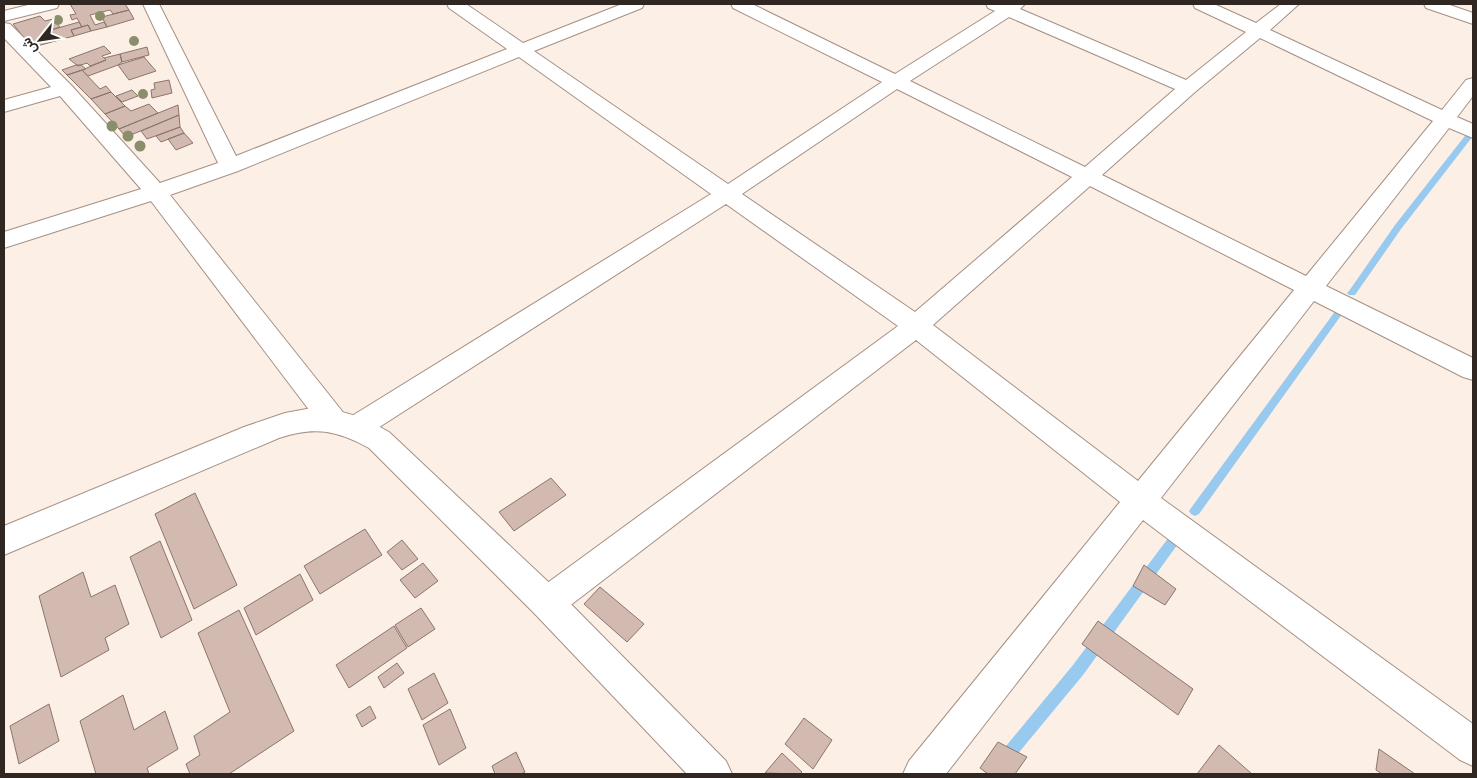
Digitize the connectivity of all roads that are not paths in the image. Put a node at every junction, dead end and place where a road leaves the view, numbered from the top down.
1 (52, 4) edge
2 (151, 4) edge
3 (455, 4) edge
4 (636, 4) edge
5 (739, 4) edge
6 (1201, 4) edge
7 (1290, 4) edge
8 (1432, 4) edge
9 (1006, 6) edge
10 (4, 16) edge
11 (1473, 19) edge
12 (4, 28) edge
13 (1258, 30) junction
14 (521, 49) junction
15 (895, 82) junction
16 (1473, 84) edge
17 (1188, 88) junction
18 (64, 89) junction
19 (4, 106) edge
20 (1445, 119) junction
21 (1473, 132) edge
22 (230, 166) junction
23 (1087, 176) junction
24 (156, 192) junction
25 (727, 194) junction
26 (4, 240) edge
27 (1310, 289) junction
28 (916, 326) junction
29 (1473, 370) edge
30 (344, 423) junction
31 (1141, 501) junction
32 (4, 540) edge
33 (547, 603) junction
34 (1469, 737) edge
35 (712, 774) edge
36 (922, 774) edge

1 - 10 street
2 - 22 street
3 - 14 street
4 - 14 street
5 - 15 street
6 - 13 street
7 - 13 street
8 - 11 street
9 - 15 street
9 - 17 street
12 - 18 street
13 - 17 street
13 - 20 street
14 - 22 street
14 - 25 street
15 - 23 street
15 - 25 street
16 - 20 street
17 - 23 street
18 - 19 street
18 - 24 street
20 - 21 street
20 - 27 street
22 - 24 street
23 - 27 street
23 - 28 street
24 - 26 street
24 - 30 street
25 - 28 street
25 - 30 street
27 - 29 street
27 - 31 street
28 - 31 street
28 - 33 street
30 - 32 street
30 - 33 street
31 - 34 street
31 - 36 street
33 - 35 street

